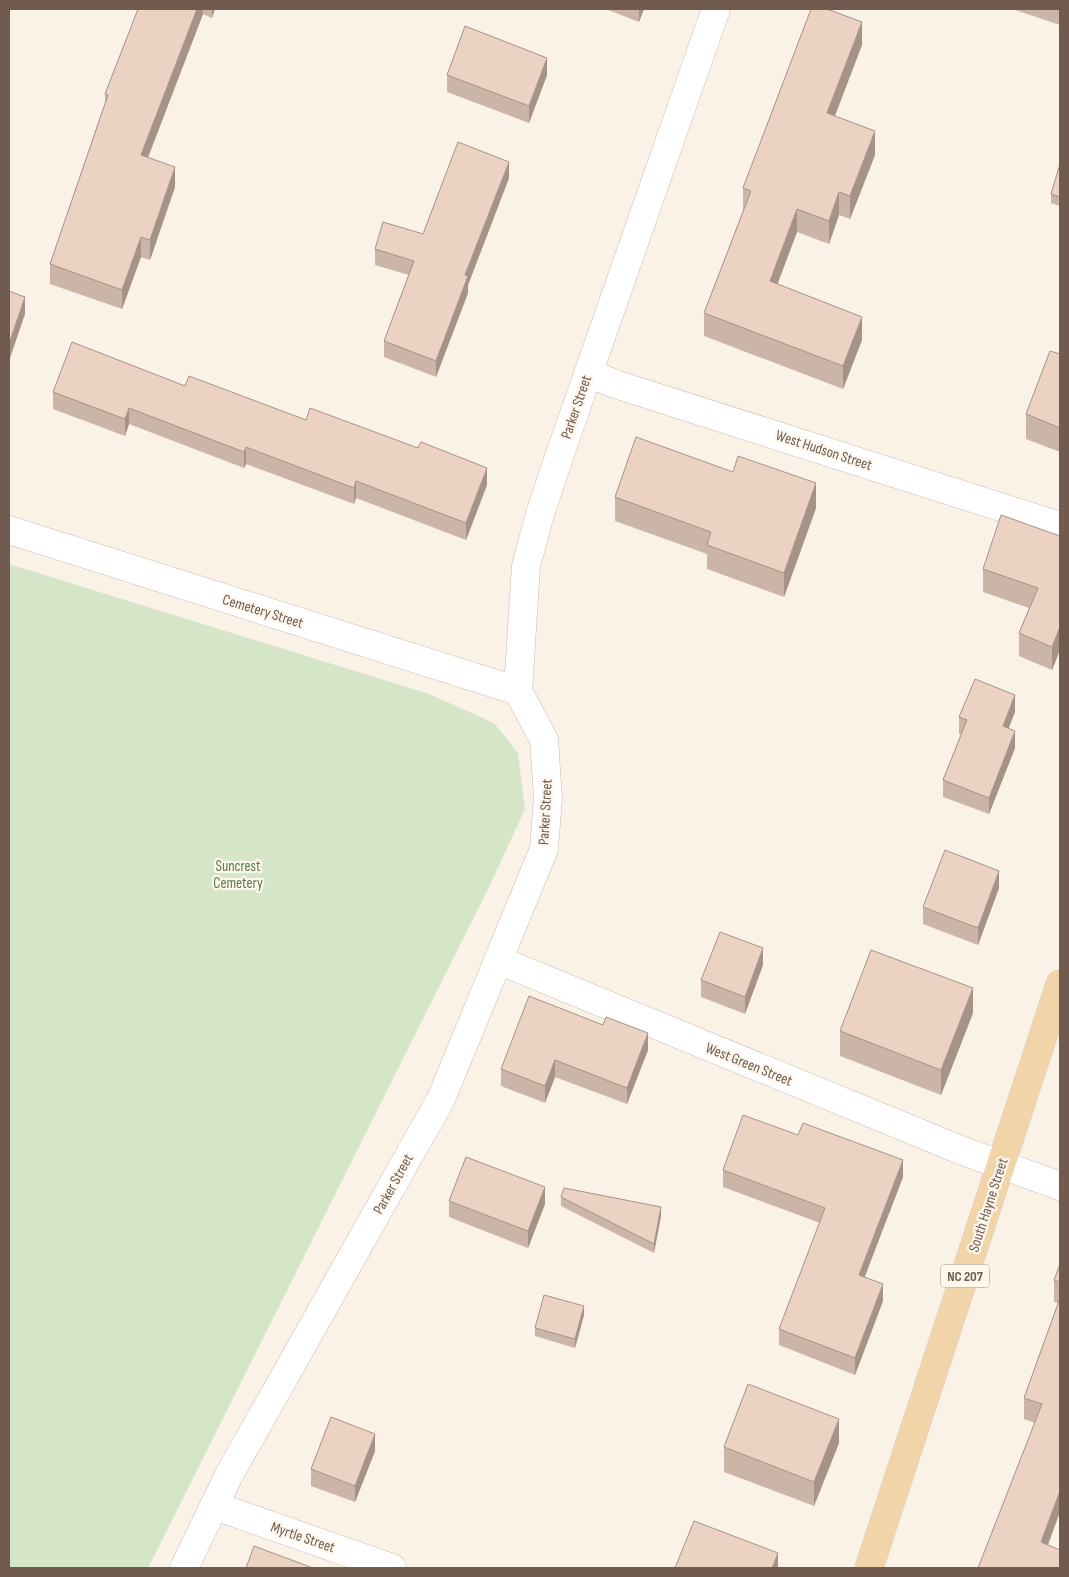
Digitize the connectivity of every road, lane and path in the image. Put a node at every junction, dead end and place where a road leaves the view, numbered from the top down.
1 (716, 9) edge
2 (588, 373) junction
3 (1060, 526) edge
4 (9, 530) edge
5 (518, 691) junction
6 (498, 960) junction
7 (1060, 984) edge
8 (1001, 1165) junction
9 (1060, 1186) edge
10 (215, 1506) junction
11 (184, 1568) edge
12 (392, 1568) edge
13 (869, 1568) edge

1 - 2 street, Parker Street
2 - 3 street, West Hudson Street
2 - 5 street, Parker Street
4 - 5 street, Cemetery Street
5 - 6 street, Parker Street
6 - 8 street, West Green Street
6 - 10 street, Parker Street
7 - 8 main road, South Hayne Street / NC 207
8 - 9 street, West Green Street
8 - 13 main road, South Hayne Street / NC 207
10 - 11 street, Parker Street
10 - 12 street, Myrtle Street

